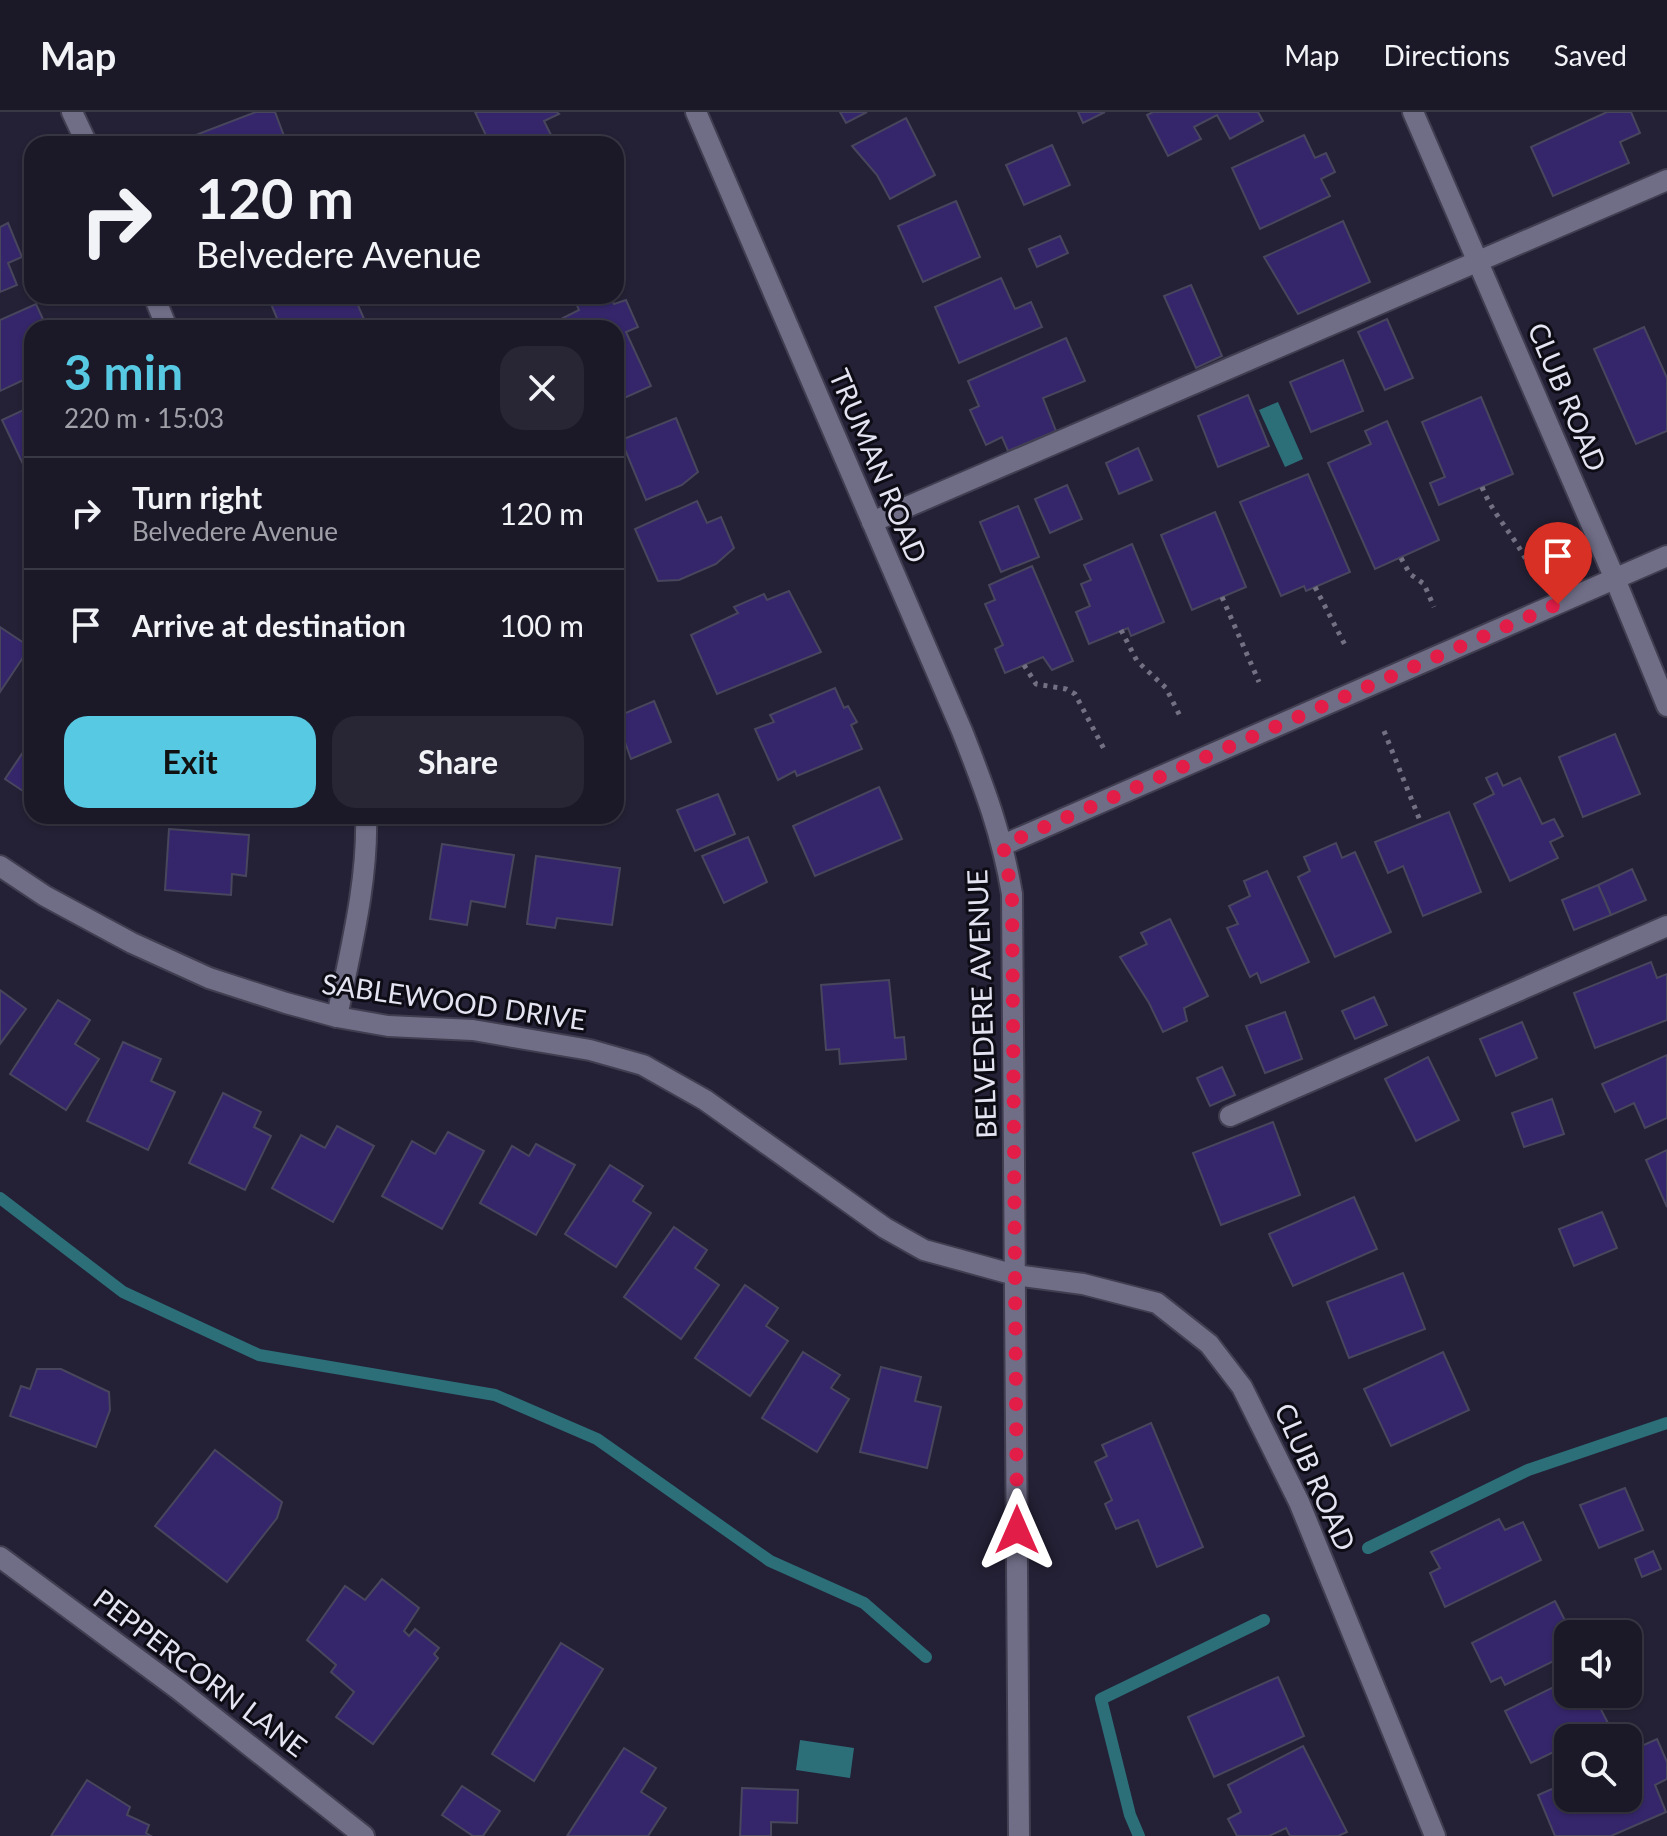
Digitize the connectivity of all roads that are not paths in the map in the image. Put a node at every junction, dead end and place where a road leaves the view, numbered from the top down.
1 (72, 112) edge
2 (696, 112) edge
3 (1413, 112) edge
4 (83, 136) edge
5 (1667, 180) edge
6 (1478, 262) junction
7 (872, 522) junction
8 (1667, 556) edge
9 (1615, 579) junction
10 (1667, 706) edge
11 (366, 824) edge
12 (1003, 845) junction
13 (0, 866) edge
14 (1667, 926) edge
15 (337, 1017) junction
16 (1230, 1116) dead end
17 (1015, 1275) junction
18 (0, 1557) edge
19 (364, 1836) edge
20 (1019, 1836) edge
21 (1435, 1836) edge

1 - 4 street
2 - 7 street, TRUMAN ROAD
3 - 6 street, CLUB ROAD
5 - 6 street
6 - 7 street
6 - 9 street, CLUB ROAD
7 - 12 street, TRUMAN ROAD
8 - 9 street, BELVEDERE AVENUE
9 - 10 street, CLUB ROAD
9 - 12 street, BELVEDERE AVENUE
11 - 15 street
12 - 17 street, BELVEDERE AVENUE
13 - 15 street, SABLEWOOD DRIVE
14 - 16 street
15 - 17 street, SABLEWOOD DRIVE
17 - 20 street, BELVEDERE AVENUE
17 - 21 street, CLUB ROAD
18 - 19 street, PEPPERCORN LANE

